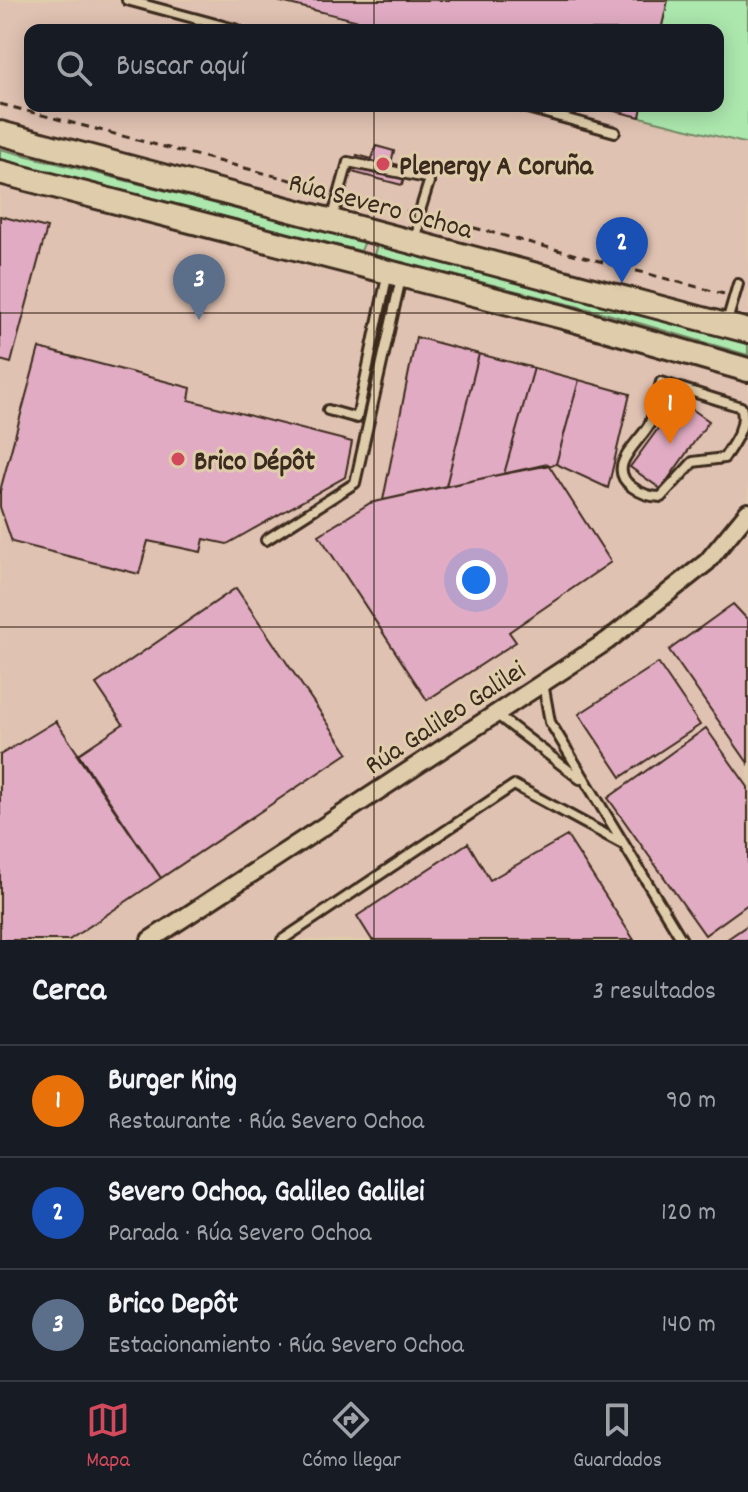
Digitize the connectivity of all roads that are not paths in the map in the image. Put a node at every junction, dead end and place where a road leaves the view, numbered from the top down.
1 (127, 0) edge
2 (216, 24) edge
3 (542, 112) edge
4 (615, 132) dead end
5 (0, 133) edge
6 (0, 144) edge
7 (0, 172) edge
8 (185, 182) junction
9 (331, 222) junction
10 (418, 245) junction
11 (395, 273) junction
12 (738, 284) dead end
13 (726, 325) junction
14 (748, 331) edge
15 (748, 370) edge
16 (328, 410) dead end
17 (357, 418) junction
18 (368, 429) junction
19 (715, 460) joint
20 (748, 512) edge
21 (266, 540) dead end
22 (543, 682) junction
23 (495, 714) junction
24 (585, 783) junction
25 (623, 844) junction
26 (150, 940) edge
27 (282, 940) edge
28 (682, 940) edge

1 - 2 lane
3 - 4 lane
5 - 8 main road, Rúa Severo Ochoa
6 - 8 main road
7 - 11 main road
8 - 9 main road, Rúa Severo Ochoa
9 - 10 main road, Rúa Severo Ochoa
9 - 10 lane
10 - 13 main road, Rúa Severo Ochoa
11 - 15 main road
11 - 17 lane
11 - 18 lane
12 - 13 lane
13 - 14 main road, Rúa Severo Ochoa
16 - 17 lane
17 - 18 lane
18 - 21 lane
19 - 19 lane
20 - 22 street, Rúa Galileo Galilei
22 - 23 street, Rúa Galileo Galilei
22 - 24 lane
23 - 24 lane
23 - 26 street, Rúa Galileo Galilei
24 - 25 lane
25 - 27 lane
25 - 28 lane

